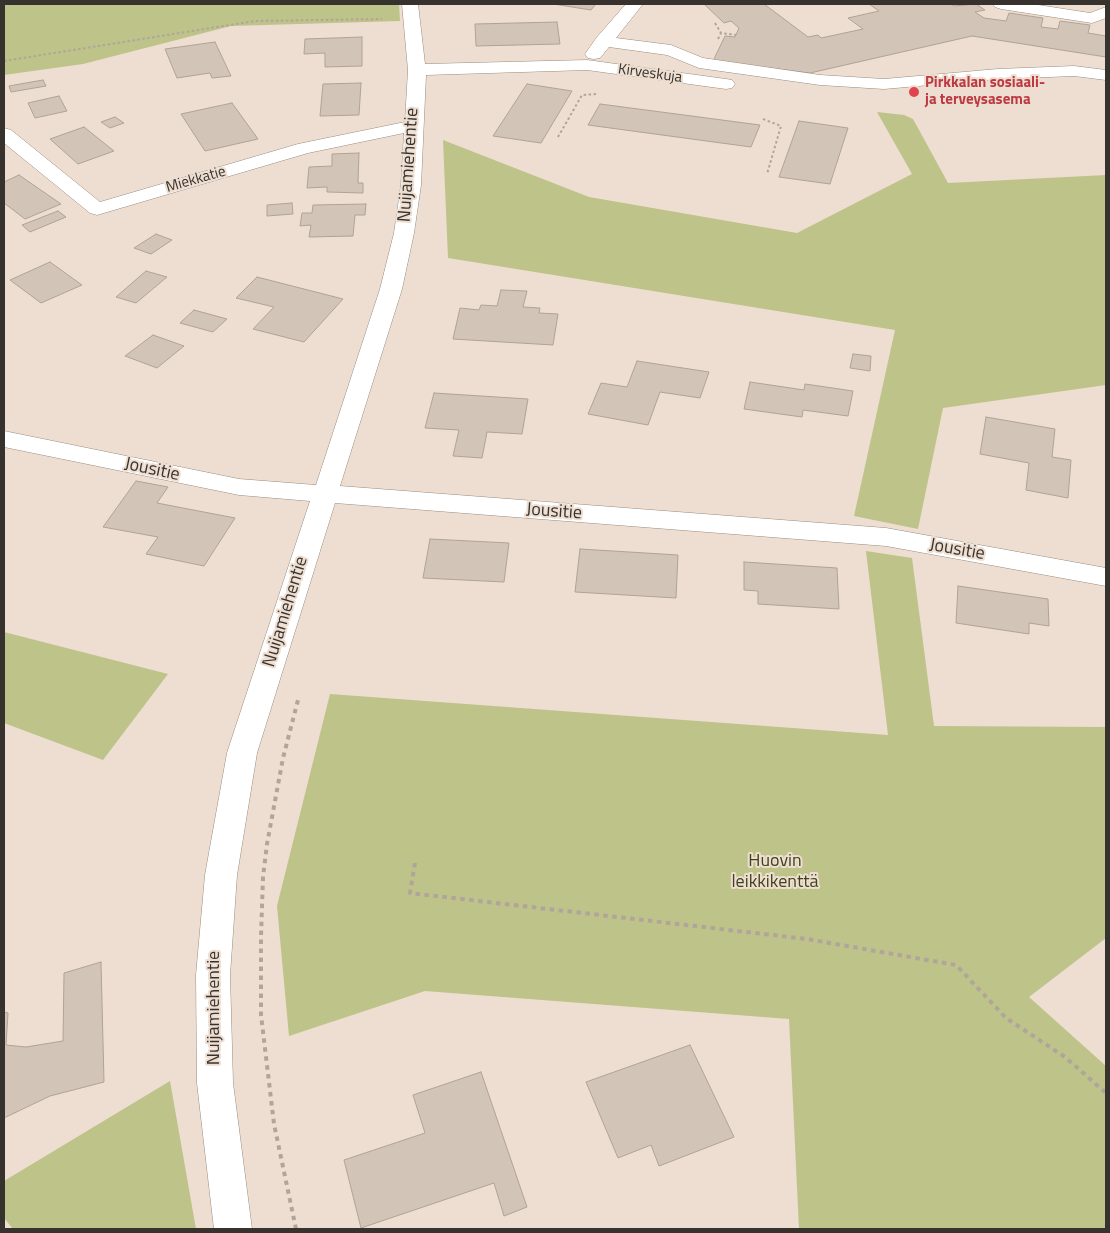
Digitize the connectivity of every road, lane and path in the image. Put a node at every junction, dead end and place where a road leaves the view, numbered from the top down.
1 (410, 4) edge
2 (635, 4) edge
3 (1000, 4) edge
4 (1100, 4) edge
5 (1106, 7) edge
6 (1106, 12) edge
7 (382, 19) dead end
8 (715, 23) dead end
9 (721, 33) junction
10 (736, 35) dead end
11 (718, 39) dead end
12 (603, 41) junction
13 (4, 62) edge
14 (587, 65) junction
15 (416, 70) junction
16 (1106, 75) edge
17 (742, 86) dead end
18 (762, 89) dead end
19 (883, 92) junction
20 (600, 94) dead end
21 (763, 120) dead end
22 (413, 126) junction
23 (4, 134) edge
24 (558, 136) dead end
25 (767, 174) dead end
26 (4, 439) edge
27 (323, 495) junction
28 (1106, 577) edge
29 (298, 697) dead end
30 (415, 863) dead end
31 (1106, 1094) edge
32 (233, 1229) edge
33 (296, 1229) edge

1 - 15 street, Nuijamiehentie
2 - 12 street
3 - 6 street
4 - 5 street
7 - 13 path
8 - 9 path
9 - 10 path
9 - 11 path
12 - 14 street
12 - 19 street
14 - 15 street, Kirveskuja
14 - 17 street, Kirveskuja
15 - 22 street, Nuijamiehentie
16 - 19 street
18 - 19 street
20 - 24 path
21 - 25 path
22 - 23 street, Miekkatie
22 - 27 street, Nuijamiehentie
26 - 27 street, Jousitie
27 - 28 street, Jousitie
27 - 32 street, Nuijamiehentie
29 - 33 path
30 - 31 path

